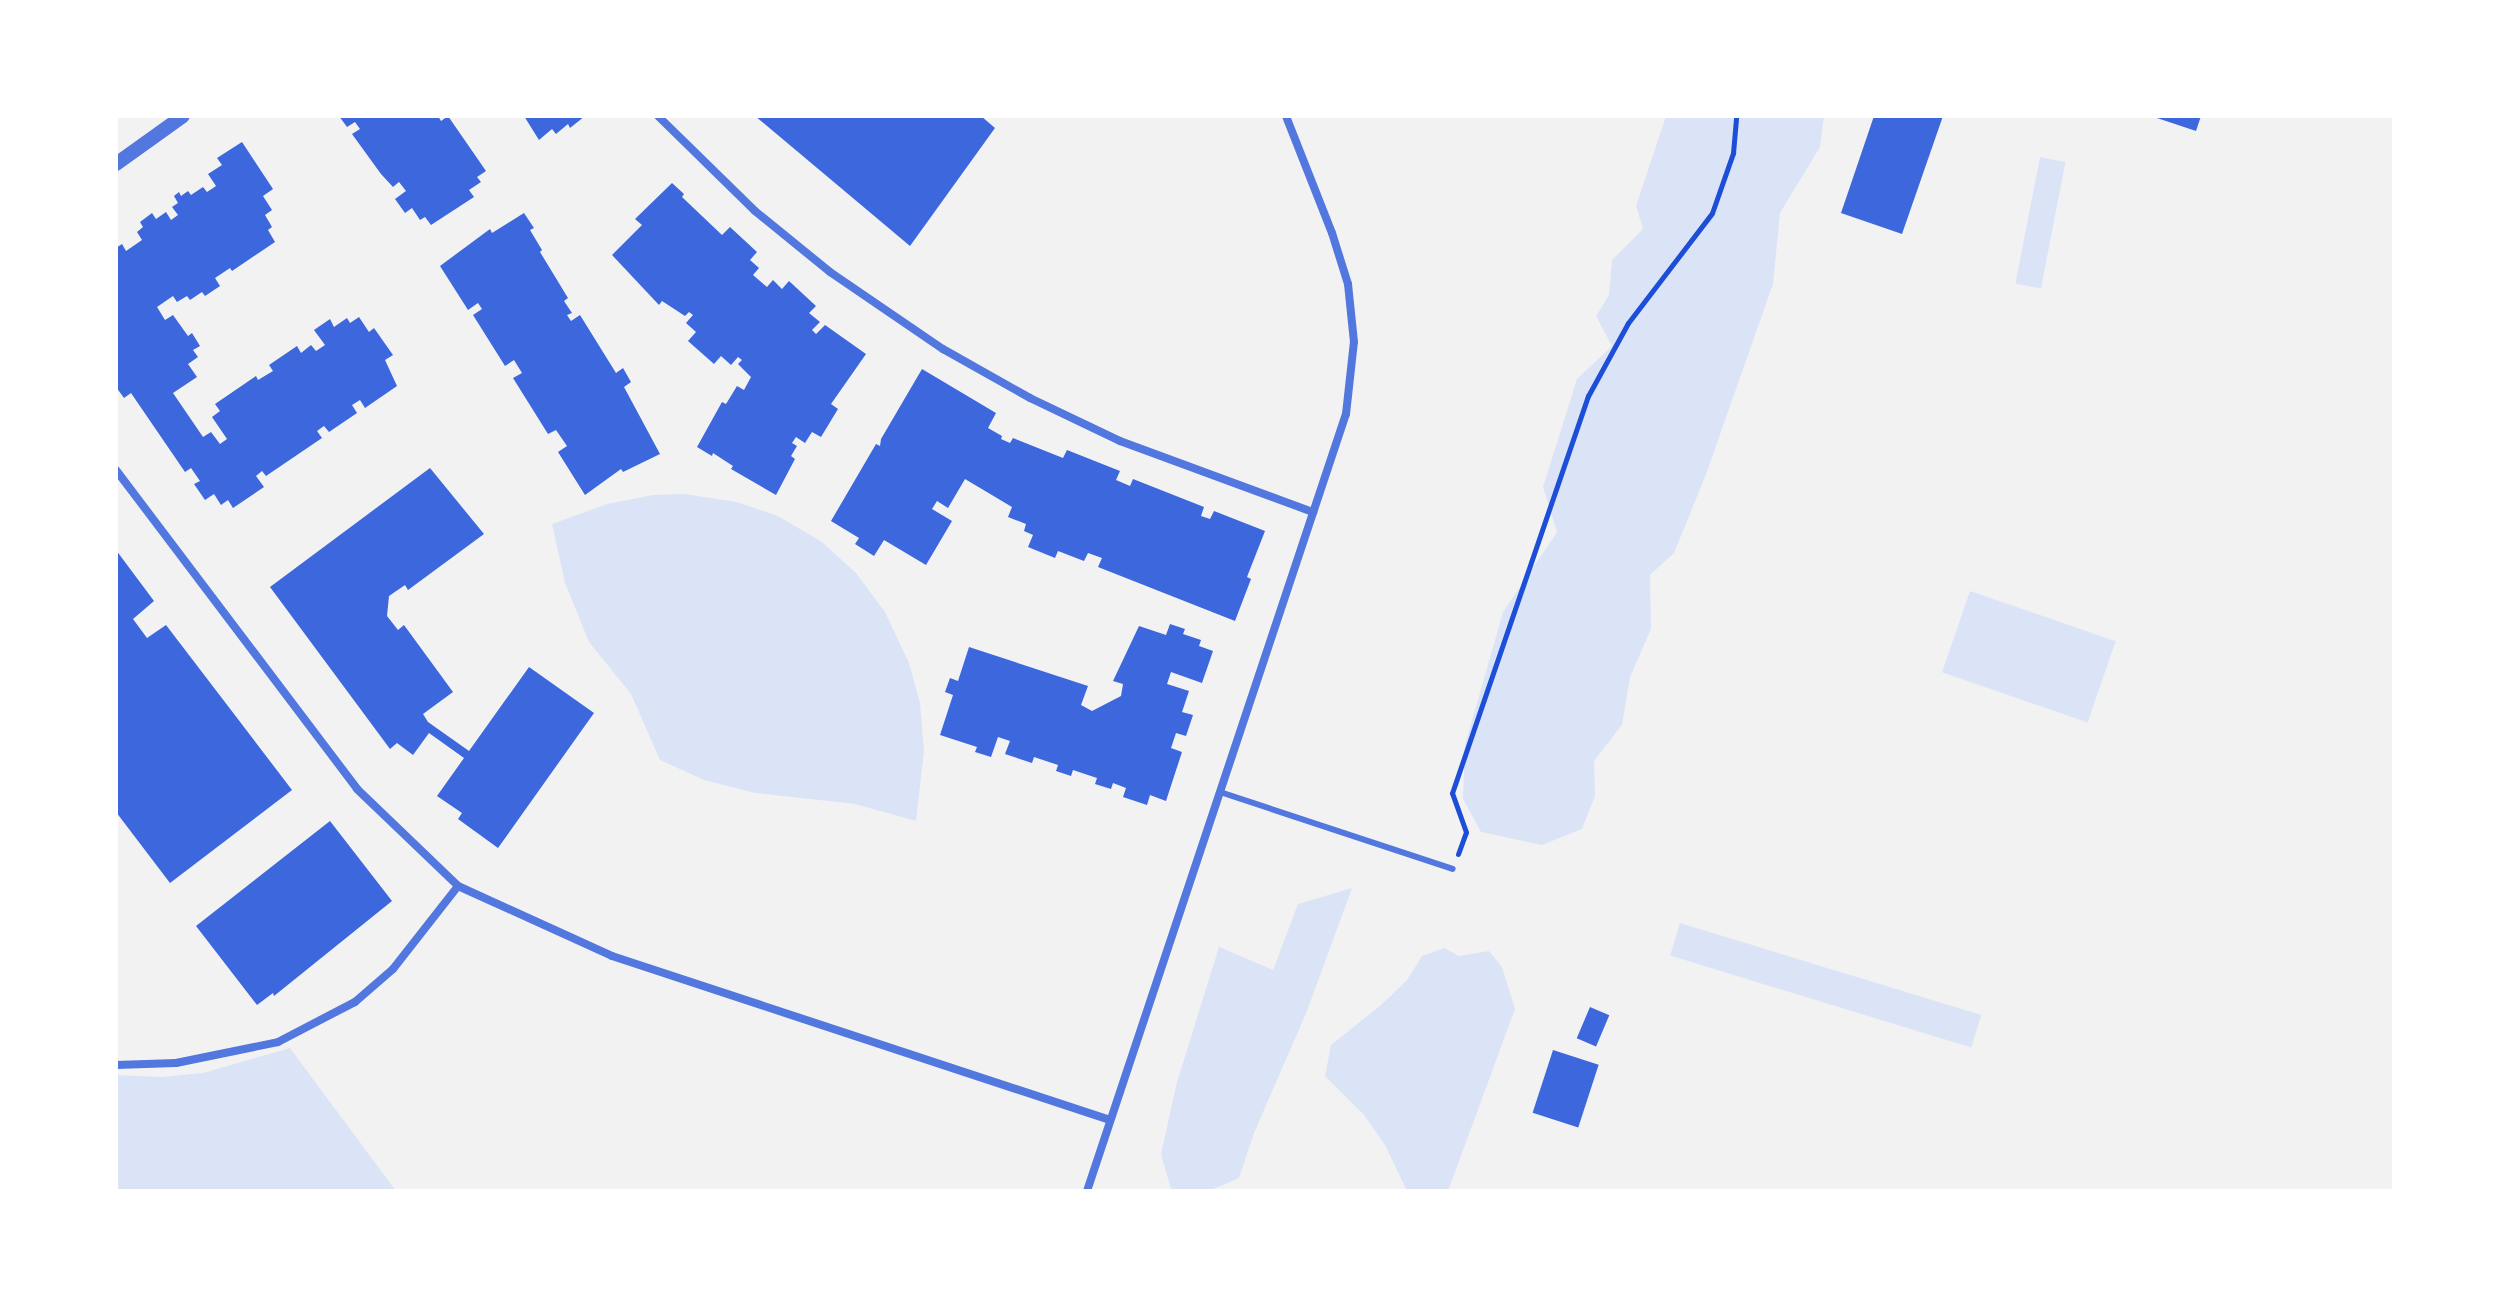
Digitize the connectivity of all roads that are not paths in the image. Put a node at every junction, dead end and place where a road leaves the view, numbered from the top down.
1 (183, 116) edge
2 (658, 116) edge
3 (1286, 116) edge
4 (116, 164) edge
5 (116, 470) edge
6 (1313, 512) junction
7 (1220, 792) junction
8 (1453, 869) road end
9 (458, 886) junction
10 (116, 1065) edge
11 (1110, 1120) junction
12 (1087, 1191) edge

1 - 4 street
2 - 6 street
3 - 6 street
5 - 9 street
6 - 7 street
7 - 8 lane
7 - 11 street
9 - 10 street
9 - 11 street
11 - 12 street

